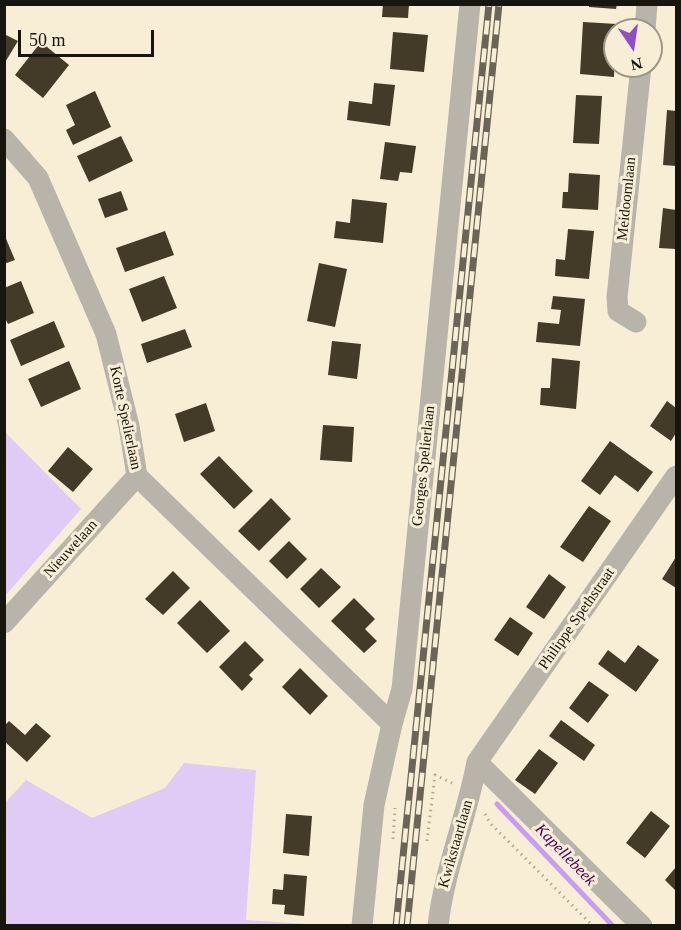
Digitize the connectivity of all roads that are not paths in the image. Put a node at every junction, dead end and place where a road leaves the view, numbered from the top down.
1 (470, 4) edge
2 (640, 78) edge
3 (4, 140) edge
4 (636, 322) dead end
5 (137, 476) junction
6 (676, 476) edge
7 (4, 623) edge
8 (392, 724) junction
9 (477, 762) junction
10 (362, 926) edge
11 (438, 926) edge
12 (642, 926) edge

1 - 8 street, Georges Spelierlaan
2 - 4 street, Meidoornlaan
3 - 5 street, Korte Spelierlaan
5 - 7 street, Nieuwelaan
5 - 8 street, Korte Spelierlaan
6 - 9 street, Philippe Spethstraat
8 - 10 street, Georges Spelierlaan
9 - 11 street, Kwikstaartlaan
9 - 12 street

